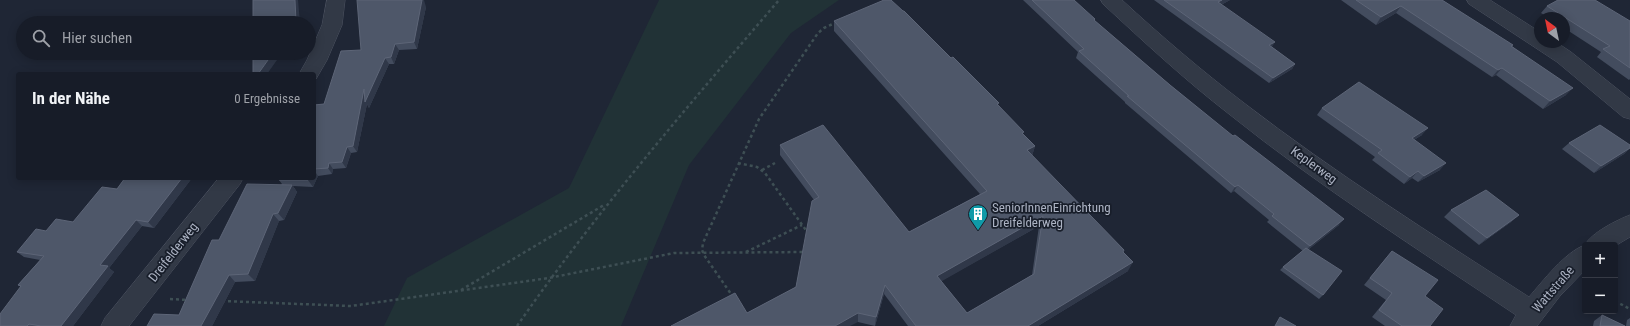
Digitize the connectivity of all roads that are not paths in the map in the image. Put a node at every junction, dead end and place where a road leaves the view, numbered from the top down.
1 (336, 0) edge
2 (1110, 0) edge
3 (1476, 0) edge
4 (1534, 37) edge
5 (1550, 48) edge
6 (310, 72) edge
7 (1630, 111) edge
8 (230, 180) edge
9 (1630, 225) edge
10 (1602, 242) edge
11 (1582, 258) edge
12 (1528, 319) edge
13 (114, 326) edge

1 - 6 street
2 - 12 street, Keplerweg
3 - 4 street
5 - 7 street
8 - 13 street, Dreifelderweg
9 - 10 street
11 - 12 street, Wattstraße

